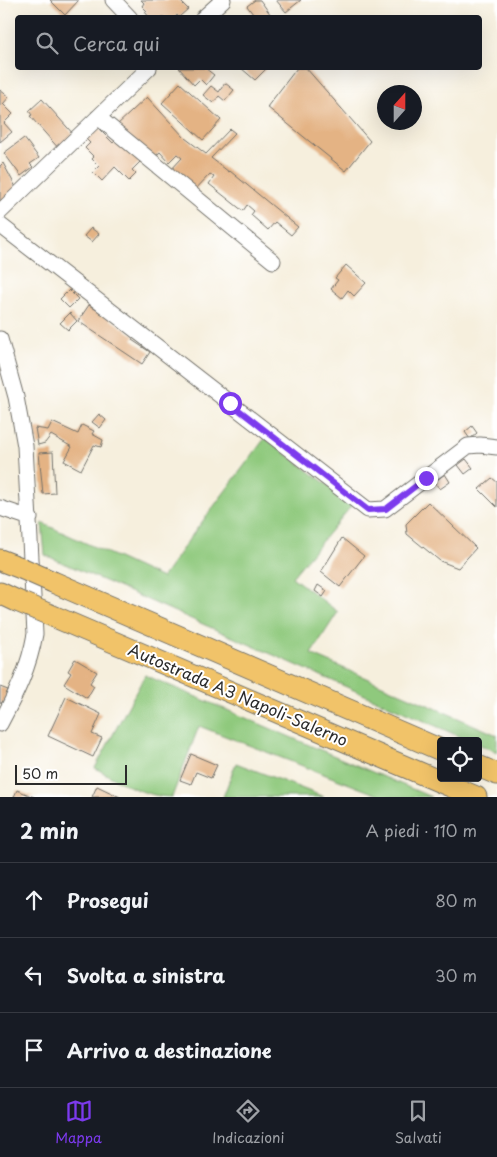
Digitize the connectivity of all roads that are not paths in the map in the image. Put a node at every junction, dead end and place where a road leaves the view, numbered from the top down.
1 (113, 0) edge
2 (223, 0) edge
3 (127, 15) edge
4 (206, 15) edge
5 (147, 70) edge
6 (98, 117) junction
7 (0, 212) edge
8 (0, 225) edge
9 (273, 261) dead end
10 (0, 339) edge
11 (497, 447) edge
12 (0, 508) edge
13 (30, 518) junction
14 (0, 560) edge
15 (8, 597) edge
16 (0, 724) edge
17 (437, 748) edge
18 (482, 768) edge
19 (497, 774) edge
20 (476, 797) edge

1 - 3 street
2 - 4 street
5 - 6 street
6 - 7 street
6 - 9 street
8 - 11 street
10 - 13 street
12 - 13 street
13 - 16 street
14 - 17 highway, Autostrada A3 Napoli-Salerno, bridge
15 - 20 highway, Autostrada A3 Napoli-Salerno, bridge
18 - 19 highway

